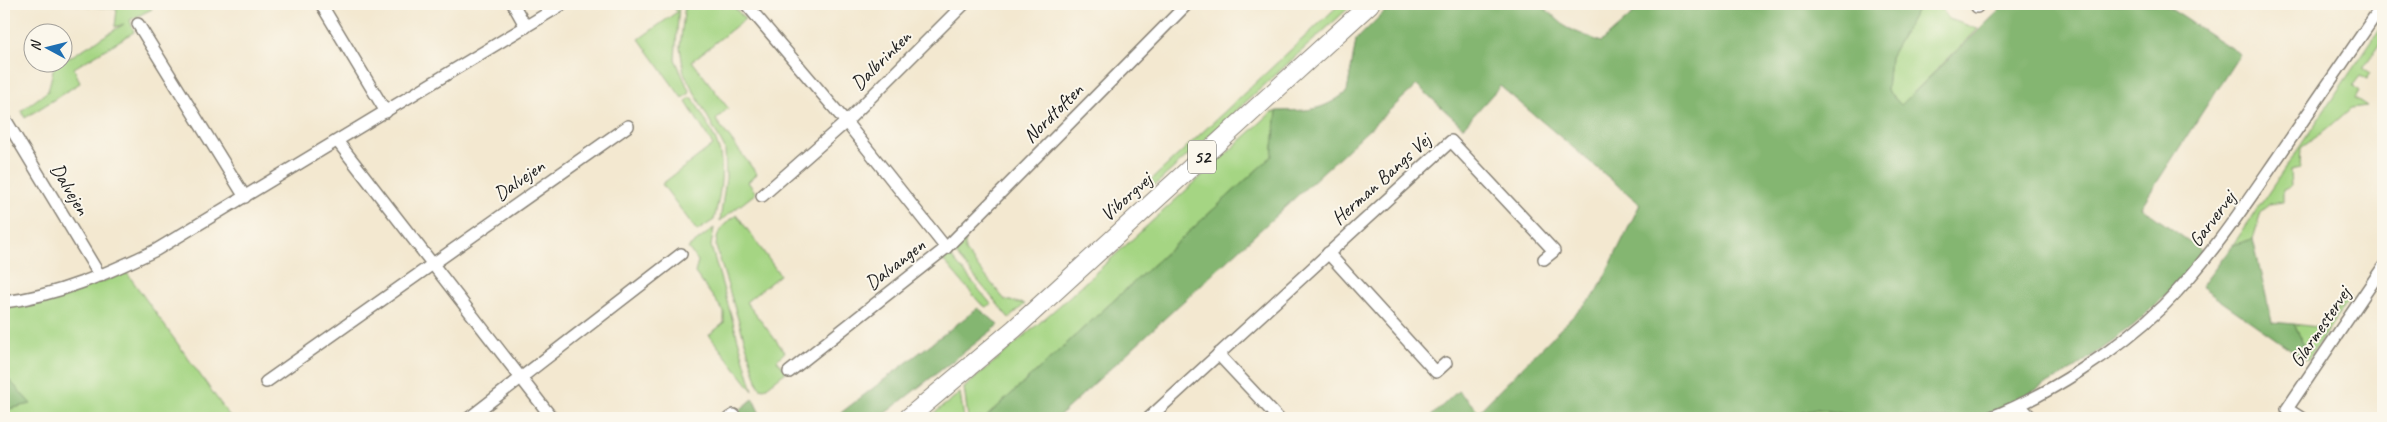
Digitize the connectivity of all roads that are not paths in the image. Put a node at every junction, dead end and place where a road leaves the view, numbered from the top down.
1 (321, 4) edge
2 (513, 4) edge
3 (563, 4) edge
4 (746, 4) edge
5 (964, 4) edge
6 (1187, 4) edge
7 (1370, 4) edge
8 (2383, 4) edge
9 (138, 24) dead end
10 (526, 27) junction
11 (386, 112) junction
12 (7, 122) dead end
13 (846, 122) junction
14 (628, 126) dead end
15 (338, 142) junction
16 (762, 196) dead end
17 (245, 197) junction
18 (946, 248) junction
19 (1328, 253) junction
20 (681, 254) dead end
21 (1544, 260) dead end
22 (432, 265) junction
23 (2383, 267) edge
24 (100, 276) junction
25 (4, 302) edge
26 (1218, 354) junction
27 (1446, 363) dead end
28 (789, 372) dead end
29 (521, 378) junction
30 (266, 382) dead end
31 (2020, 406) junction
32 (469, 418) edge
33 (552, 418) edge
34 (908, 418) edge
35 (1149, 418) edge
36 (1278, 418) edge
37 (1989, 418) edge
38 (2032, 418) edge
39 (2300, 418) edge

1 - 11 street
2 - 10 street
3 - 10 street
4 - 13 street, Dalvangen
5 - 13 street, Dalbrinken
6 - 18 street, Nordtoften
7 - 34 main road, Viborgvej / 52
8 - 31 street, Garvervej
9 - 17 street
10 - 11 street
11 - 15 street
12 - 24 street, Dalvejen
13 - 16 street
13 - 18 street, Dalvangen
14 - 22 street, Dalvejen
15 - 17 street
15 - 22 street
17 - 24 street
18 - 28 street, Dalvangen
19 - 21 street, Herman Bangs Vej
19 - 26 street, Herman Bangs Vej
19 - 27 street, Herman Bangs Vej
20 - 29 street
22 - 29 street
22 - 30 street, Dalvejen
23 - 39 street, Glarmestervej
24 - 25 street
26 - 35 street, Herman Bangs Vej
26 - 36 street
29 - 32 street
29 - 33 street
31 - 37 street
31 - 38 street

